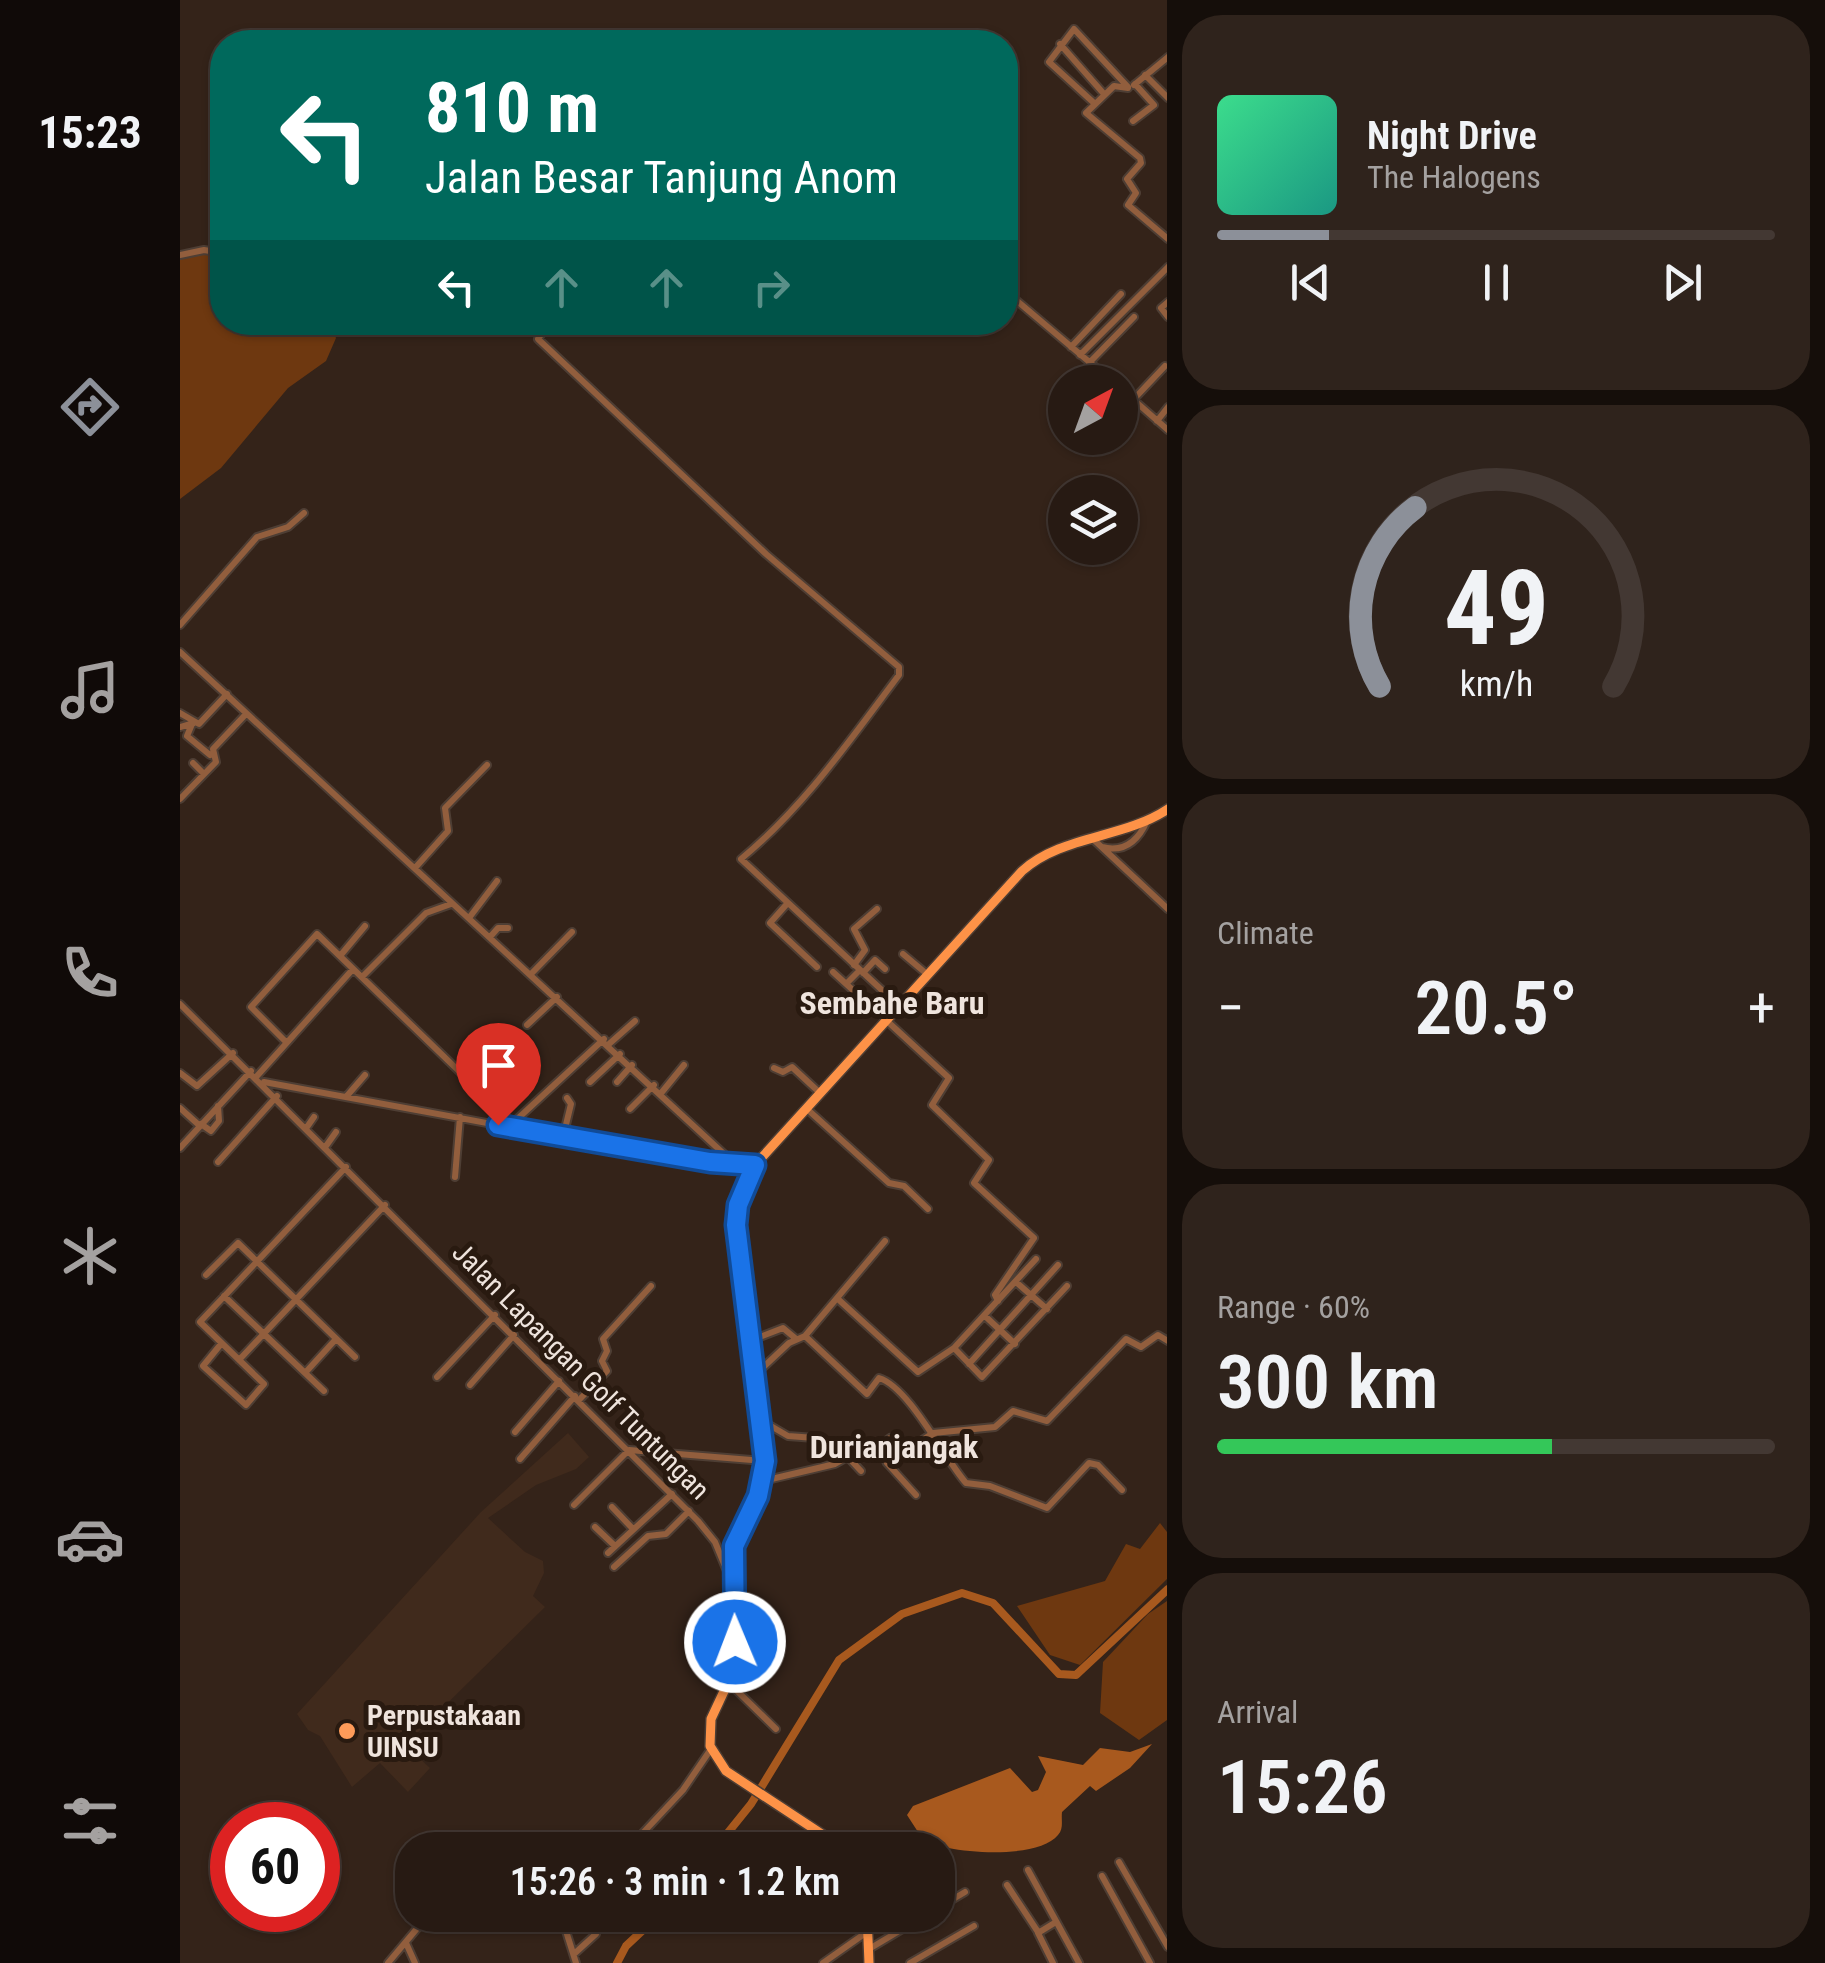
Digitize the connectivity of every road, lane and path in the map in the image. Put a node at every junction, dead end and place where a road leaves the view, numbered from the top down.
1 (1060, 44) junction
2 (1167, 58) edge
3 (1077, 62) junction
4 (1064, 75) junction
5 (1145, 76) junction
6 (1091, 78) junction
7 (1132, 86) junction
8 (1079, 89) junction
9 (1104, 94) junction
10 (1167, 97) edge
11 (1095, 103) junction
12 (1133, 121) dead end
13 (1167, 239) edge
14 (210, 251) edge
15 (180, 255) edge
16 (1167, 267) edge
17 (1121, 294) dead end
18 (1018, 302) edge
19 (1134, 317) dead end
20 (541, 335) edge
21 (1098, 336) junction
22 (1106, 346) junction
23 (1071, 348) junction
24 (1080, 355) junction
25 (1089, 363) junction
26 (1092, 365) edge
27 (1165, 366) dead end
28 (1138, 394) edge
29 (1138, 405) edge
30 (1167, 408) edge
31 (1156, 421) junction
32 (1167, 429) edge
33 (304, 513) dead end
34 (180, 625) edge
35 (180, 652) edge
36 (227, 694) junction
37 (180, 712) edge
38 (246, 714) junction
39 (193, 724) junction
40 (180, 727) edge
41 (211, 755) junction
42 (193, 763) dead end
43 (488, 765) dead end
44 (204, 774) junction
45 (180, 799) edge
46 (1167, 810) edge
47 (1147, 822) junction
48 (1096, 843) junction
49 (415, 868) junction
50 (497, 881) dead end
51 (453, 904) junction
52 (786, 905) junction
53 (877, 908) dead end
54 (1167, 909) edge
55 (470, 918) junction
56 (365, 926) dead end
57 (508, 928) dead end
58 (572, 932) dead end
59 (490, 937) junction
60 (903, 954) dead end
61 (340, 956) junction
62 (816, 967) dead end
63 (353, 969) junction
64 (859, 969) junction
65 (885, 969) dead end
66 (833, 972) dead end
67 (532, 973) junction
68 (928, 975) junction
69 (362, 976) junction
70 (846, 984) junction
71 (557, 997) junction
72 (180, 1004) edge
73 (900, 1007) junction
74 (849, 1012) dead end
75 (190, 1013) junction
76 (635, 1021) dead end
77 (887, 1021) junction
78 (180, 1022) edge
79 (528, 1025) dead end
80 (286, 1042) junction
81 (606, 1042) junction
82 (233, 1053) junction
83 (620, 1054) junction
84 (632, 1065) junction
85 (684, 1065) dead end
86 (774, 1068) dead end
87 (180, 1073) edge
88 (365, 1075) dead end
89 (257, 1076) junction
90 (590, 1082) dead end
91 (617, 1082) dead end
92 (654, 1084) junction
93 (662, 1092) junction
94 (821, 1094) junction
95 (277, 1096) junction
96 (346, 1098) junction
97 (567, 1098) dead end
98 (180, 1108) edge
99 (630, 1109) dead end
100 (807, 1109) junction
101 (314, 1117) dead end
102 (460, 1117) junction
103 (514, 1122) junction
104 (200, 1125) junction
105 (307, 1127) junction
106 (520, 1130) junction
107 (336, 1132) dead end
108 (563, 1137) junction
109 (326, 1146) junction
110 (180, 1148) edge
111 (218, 1162) dead end
112 (755, 1165) junction
113 (737, 1166) junction
114 (347, 1167) junction
115 (456, 1176) dead end
116 (385, 1205) junction
117 (928, 1209) dead end
118 (885, 1240) dead end
119 (1036, 1259) dead end
120 (256, 1262) junction
121 (1058, 1265) dead end
122 (206, 1274) dead end
123 (1016, 1282) junction
124 (651, 1286) dead end
125 (1068, 1286) dead end
126 (224, 1296) junction
127 (1032, 1296) junction
128 (296, 1299) junction
129 (839, 1300) junction
130 (998, 1302) junction
131 (1046, 1309) junction
132 (495, 1315) junction
133 (985, 1316) junction
134 (1000, 1330) junction
135 (264, 1333) junction
136 (514, 1335) junction
137 (805, 1336) junction
138 (795, 1338) junction
139 (336, 1340) junction
140 (752, 1340) junction
141 (1167, 1340) edge
142 (221, 1344) junction
143 (1015, 1344) junction
144 (954, 1348) junction
145 (356, 1358) dead end
146 (239, 1360) junction
147 (969, 1364) junction
148 (305, 1373) junction
149 (757, 1373) junction
150 (438, 1377) dead end
151 (560, 1381) junction
152 (470, 1385) dead end
153 (324, 1391) dead end
154 (577, 1399) junction
155 (764, 1422) junction
156 (515, 1432) dead end
157 (933, 1432) junction
158 (878, 1446) junction
159 (629, 1450) junction
160 (846, 1454) junction
161 (520, 1460) dead end
162 (765, 1461) junction
163 (860, 1471) dead end
164 (763, 1480) junction
165 (1122, 1490) dead end
166 (672, 1494) junction
167 (916, 1495) dead end
168 (574, 1506) dead end
169 (612, 1507) dead end
170 (689, 1512) junction
171 (595, 1527) dead end
172 (633, 1530) junction
173 (614, 1567) dead end
174 (734, 1592) junction
175 (729, 1682) junction
176 (776, 1729) dead end
177 (711, 1749) junction
178 (643, 1832) edge
179 (820, 1832) edge
180 (1120, 1862) dead end
181 (1028, 1870) dead end
182 (1102, 1876) dead end
183 (1007, 1885) dead end
184 (965, 1892) dead end
185 (955, 1898) edge
186 (1056, 1922) junction
187 (974, 1926) dead end
188 (415, 1932) edge
189 (565, 1932) edge
190 (867, 1932) edge
191 (868, 1932) edge
192 (897, 1932) edge
193 (1038, 1932) junction
194 (596, 1934) dead end
195 (406, 1943) junction
196 (1167, 1944) edge
197 (868, 1949) junction
198 (575, 1959) edge
199 (388, 1963) edge
200 (415, 1963) edge
201 (823, 1963) edge
202 (868, 1963) edge
203 (910, 1963) edge
204 (1053, 1963) edge
205 (1079, 1963) edge
206 (1150, 1963) edge

1 - 3 street
1 - 4 street
1 - 7 street
2 - 5 street
3 - 4 street
3 - 6 street
4 - 8 street
5 - 7 street
5 - 10 street
6 - 8 street
6 - 9 street
7 - 9 street
7 - 12 street
8 - 11 street
9 - 11 street
11 - 13 street
14 - 15 street
16 - 21 street
17 - 23 street
18 - 23 street
19 - 22 street
20 - 52 street
21 - 22 street
21 - 24 street
22 - 25 street
23 - 24 street
24 - 25 street
25 - 26 street
27 - 28 street
29 - 31 street
30 - 31 street
31 - 32 street
33 - 34 street
35 - 36 street
36 - 38 street
36 - 39 street
37 - 39 street
38 - 41 street
38 - 49 street
39 - 40 street
39 - 41 street
41 - 44 street
42 - 44 street
43 - 49 street
44 - 45 street
46 - 47 main road
47 - 48 main road
47 - 48 street
48 - 54 street
48 - 68 main road
49 - 51 street
50 - 55 street
51 - 55 street
51 - 69 street
52 - 62 street
52 - 64 street
53 - 64 street
55 - 59 street
56 - 61 street
57 - 59 street
58 - 67 street
59 - 67 street
60 - 68 street
61 - 63 street
61 - 80 street
63 - 69 street
63 - 80 street
64 - 65 street
64 - 70 street
64 - 73 street
66 - 70 street
67 - 71 street
68 - 73 main road
69 - 103 street
70 - 74 street
71 - 79 street
71 - 81 street
72 - 75 street, Jalan Lapangan Golf Tuntungan
73 - 77 main road
75 - 78 street
75 - 82 street, Jalan Lapangan Golf Tuntungan
76 - 81 street
77 - 94 main road
77 - 130 street
80 - 89 street
81 - 83 street
81 - 103 street
82 - 87 street
82 - 89 street, Jalan Lapangan Golf Tuntungan
83 - 84 street
83 - 90 street
84 - 91 street
84 - 92 street
85 - 93 street
86 - 94 street
88 - 96 street
89 - 95 street, Jalan Lapangan Golf Tuntungan
89 - 96 street
89 - 104 street
92 - 93 street
92 - 99 street
93 - 113 street
94 - 100 main road
95 - 105 street, Jalan Lapangan Golf Tuntungan
95 - 111 street
96 - 102 street
97 - 108 street
98 - 104 street
100 - 112 main road
100 - 117 street
101 - 105 street
102 - 106 street
102 - 115 street
103 - 106 street
104 - 110 street
105 - 109 street, Jalan Lapangan Golf Tuntungan
106 - 108 street
107 - 109 street
108 - 113 street
109 - 114 street, Jalan Lapangan Golf Tuntungan
112 - 113 street
112 - 140 main road
114 - 116 street, Jalan Lapangan Golf Tuntungan
114 - 120 street
116 - 128 street
116 - 132 street, Jalan Lapangan Golf Tuntungan
118 - 129 street
119 - 123 street
120 - 122 street
120 - 126 street
120 - 128 street
121 - 127 street
123 - 127 street
123 - 130 street
124 - 154 street
125 - 131 street
126 - 135 street
126 - 142 street
127 - 131 street
127 - 134 street
128 - 135 street
128 - 139 street
129 - 137 street
129 - 144 street
130 - 133 street
131 - 143 street
132 - 136 street, Jalan Lapangan Golf Tuntungan
132 - 150 street
133 - 134 street
133 - 144 street
134 - 143 street
134 - 147 street
135 - 146 street
135 - 148 street
136 - 151 street, Jalan Lapangan Golf Tuntungan
136 - 152 street
137 - 138 street
137 - 157 street
138 - 140 street
138 - 149 street
139 - 145 street
139 - 148 street
140 - 149 main road
141 - 157 street
142 - 146 street
142 - 146 street
143 - 147 street
144 - 147 street
148 - 153 street
149 - 155 main road
151 - 154 street, Jalan Lapangan Golf Tuntungan
151 - 156 street
154 - 159 street, Jalan Lapangan Golf Tuntungan
154 - 161 street
155 - 160 street
155 - 162 main road
157 - 158 street
157 - 165 street
158 - 160 street
158 - 167 street
159 - 162 street
159 - 166 street, Jalan Lapangan Golf Tuntungan
159 - 168 street
160 - 163 street
160 - 164 street
162 - 164 main road
164 - 174 main road
166 - 170 street, Jalan Lapangan Golf Tuntungan
166 - 172 street
169 - 172 street
170 - 173 street
170 - 174 street, Jalan Lapangan Golf Tuntungan
171 - 172 street
174 - 175 main road, Jalan Lapangan Golf Tuntungan
175 - 176 street
175 - 177 main road, Jalan Lapangan Golf Tuntungan
177 - 178 street
177 - 179 main road
180 - 196 street
181 - 186 street
182 - 206 street
183 - 193 street
184 - 185 street
186 - 193 street
186 - 205 street
187 - 203 street
188 - 195 street
189 - 198 street
190 - 201 street
191 - 197 main road
192 - 197 street
193 - 204 street
194 - 198 street
195 - 199 street
195 - 200 street
197 - 202 main road

